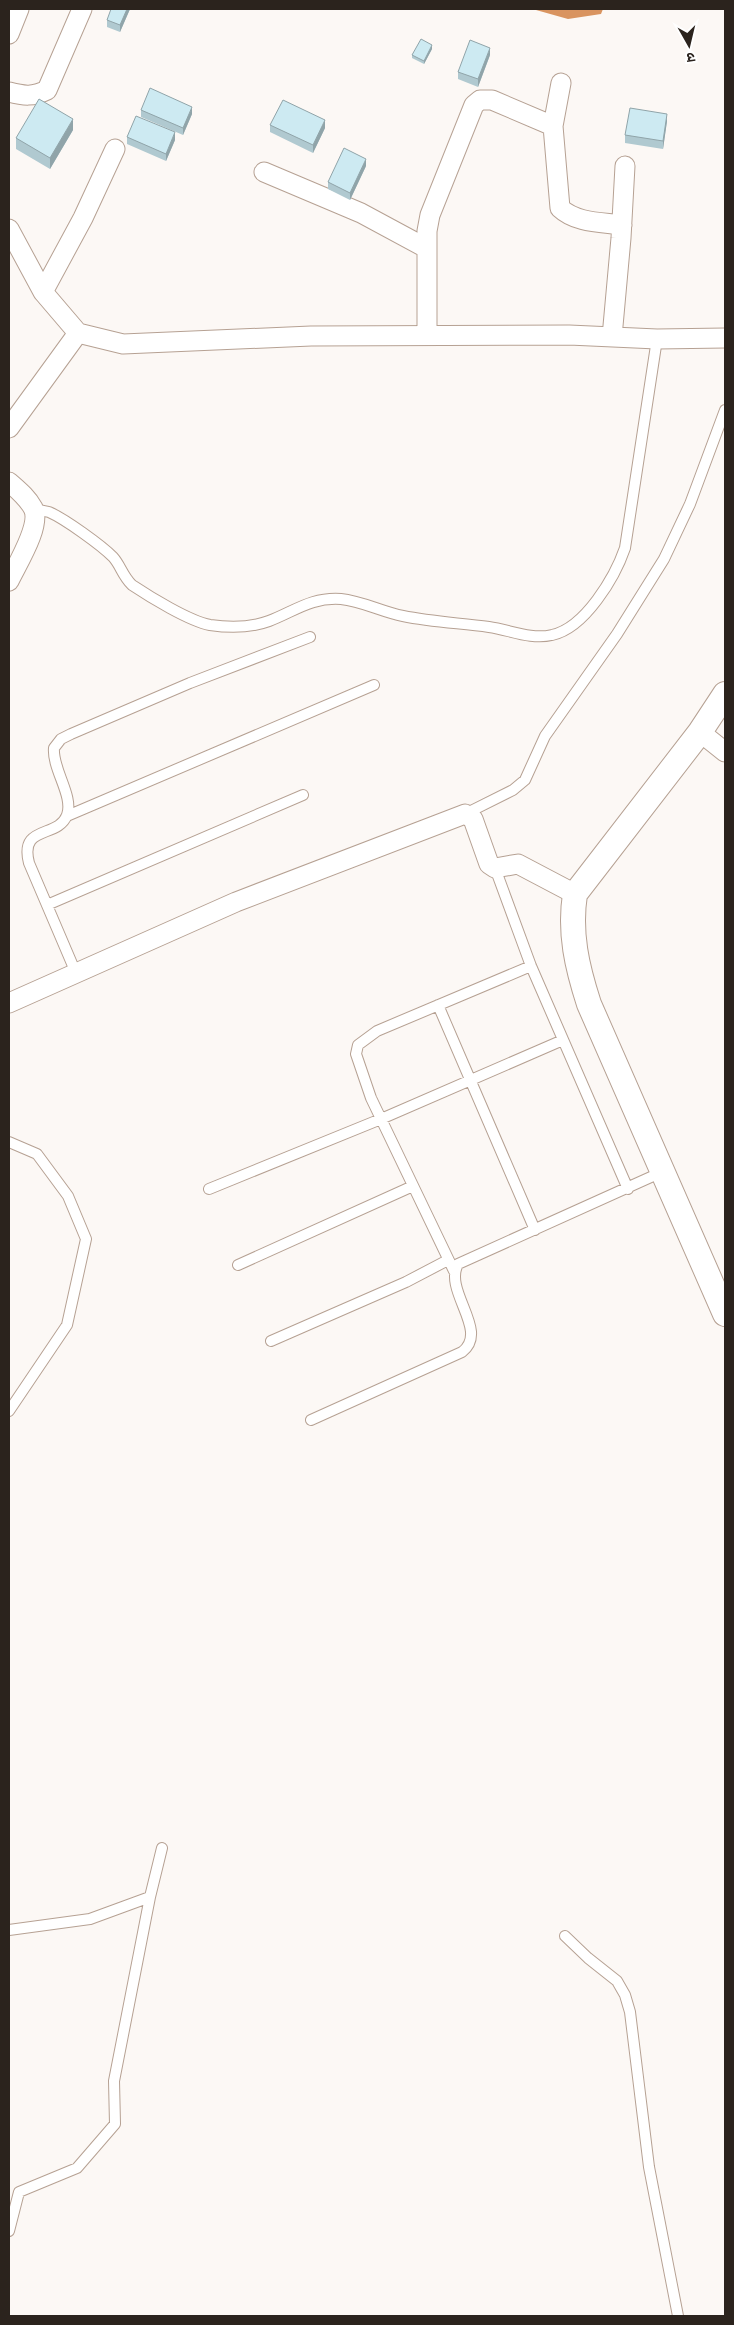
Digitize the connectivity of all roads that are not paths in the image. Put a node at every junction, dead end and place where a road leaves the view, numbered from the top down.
1 (20, 9) edge
2 (82, 9) edge
3 (9, 34) edge
4 (561, 82) dead end
5 (9, 92) edge
6 (553, 126) junction
7 (115, 149) dead end
8 (625, 166) dead end
9 (264, 172) dead end
10 (622, 225) junction
11 (9, 229) edge
12 (426, 248) junction
13 (43, 292) junction
14 (78, 333) junction
15 (427, 335) junction
16 (612, 337) junction
17 (725, 338) edge
18 (657, 339) junction
19 (725, 410) edge
20 (9, 428) edge
21 (9, 482) edge
22 (34, 510) junction
23 (9, 581) edge
24 (310, 637) dead end
25 (374, 685) dead end
26 (725, 694) edge
27 (700, 732) junction
28 (725, 752) edge
29 (303, 795) dead end
30 (465, 814) junction
31 (67, 816) junction
32 (495, 868) junction
33 (575, 894) junction
34 (47, 905) junction
35 (531, 966) junction
36 (76, 973) junction
37 (9, 1003) edge
38 (438, 1005) junction
39 (563, 1040) junction
40 (470, 1079) junction
41 (381, 1119) junction
42 (9, 1142) edge
43 (663, 1171) junction
44 (413, 1186) junction
45 (209, 1189) dead end
46 (628, 1189) junction
47 (535, 1230) junction
48 (448, 1260) junction
49 (238, 1265) dead end
50 (454, 1271) junction
51 (725, 1314) edge
52 (271, 1341) dead end
53 (9, 1411) edge
54 (311, 1420) dead end
55 (162, 1848) dead end
56 (150, 1896) junction
57 (9, 1930) edge
58 (565, 1936) dead end
59 (9, 2231) edge
60 (678, 2316) edge

1 - 3 street
2 - 5 street
4 - 6 street
6 - 10 street
6 - 12 street
7 - 13 street
8 - 10 street
9 - 12 street
10 - 16 street
11 - 13 street
12 - 15 street
13 - 14 street
14 - 15 street
14 - 20 street
15 - 16 street
16 - 18 street
17 - 18 street
18 - 22 lane
19 - 30 lane
21 - 22 street
22 - 23 street
24 - 31 lane
25 - 31 lane
26 - 27 street
27 - 28 street
27 - 33 street
29 - 34 lane
30 - 32 street
30 - 36 street
31 - 34 lane
32 - 33 street
32 - 35 lane
33 - 43 street
34 - 36 lane
35 - 38 lane
35 - 39 lane
36 - 37 street
38 - 40 lane
38 - 41 lane
39 - 40 lane
39 - 46 lane
40 - 41 lane
40 - 47 lane
41 - 44 lane
41 - 45 lane
42 - 53 lane
43 - 46 lane
43 - 51 street
44 - 48 lane
44 - 49 lane
46 - 47 lane
47 - 50 lane
48 - 50 lane
48 - 52 lane
50 - 54 lane
55 - 56 lane
56 - 57 lane
56 - 59 lane
58 - 60 lane

